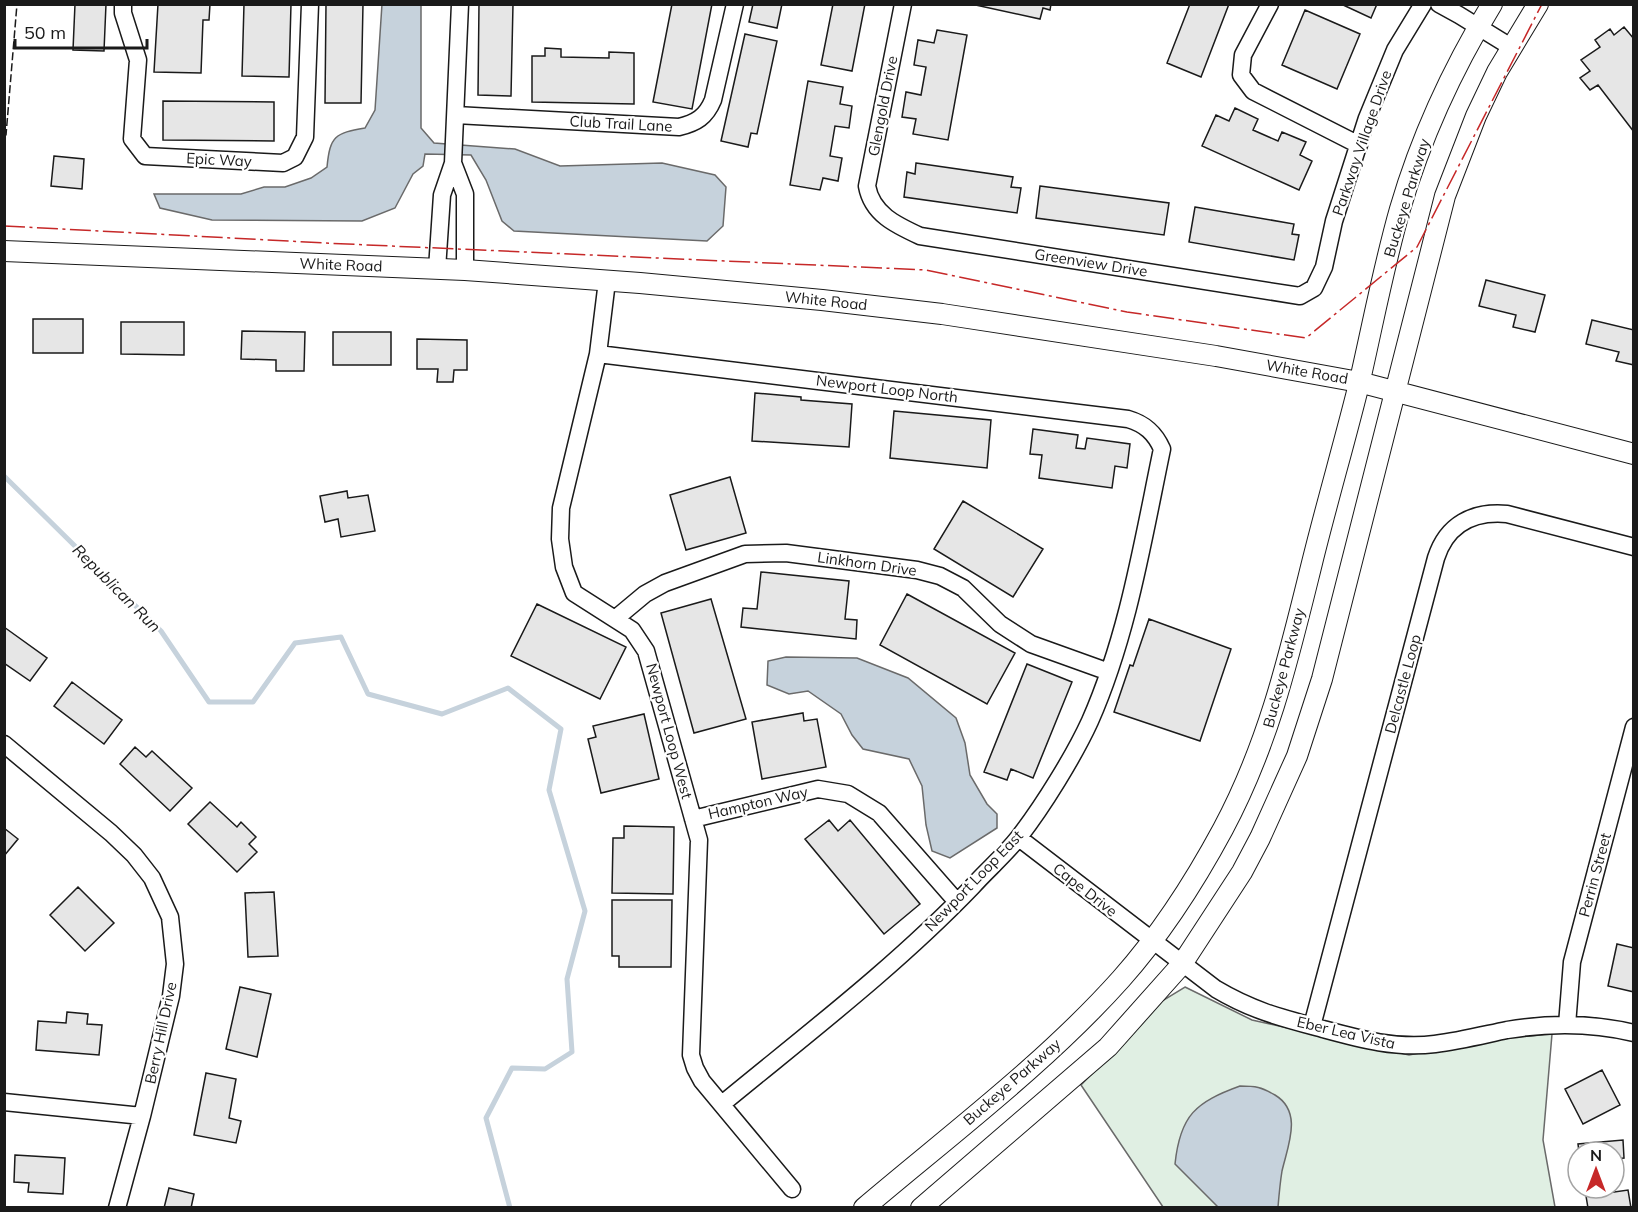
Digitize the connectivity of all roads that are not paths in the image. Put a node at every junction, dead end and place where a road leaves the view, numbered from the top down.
1 (123, 4) edge
2 (310, 4) edge
3 (460, 4) edge
4 (735, 4) edge
5 (903, 4) edge
6 (1270, 4) edge
7 (1423, 4) edge
8 (1439, 4) edge
9 (1492, 4) edge
10 (1538, 4) edge
11 (1478, 27) junction
12 (1511, 47) junction
13 (456, 114) junction
14 (1359, 145) junction
15 (453, 163) junction
16 (874, 206) joint
17 (4, 251) edge
18 (437, 269) junction
19 (465, 270) junction
20 (607, 281) junction
21 (1314, 288) joint
22 (598, 354) junction
23 (1359, 382) junction
24 (1395, 391) junction
25 (1162, 449) joint
26 (1634, 454) edge
27 (1634, 548) edge
28 (615, 620) junction
29 (1109, 672) junction
30 (1634, 727) edge
31 (4, 744) edge
32 (1626, 787) edge
33 (693, 819) junction
34 (1018, 838) junction
35 (957, 902) junction
36 (1152, 941) junction
37 (1182, 964) junction
38 (1567, 1025) junction
39 (1312, 1026) junction
40 (1634, 1033) edge
41 (4, 1102) edge
42 (722, 1104) junction
43 (142, 1116) junction
44 (792, 1189) dead end
45 (117, 1208) edge
46 (864, 1208) edge
47 (921, 1208) edge

1 - 2 street, Epic Way
3 - 13 street
4 - 13 street, Club Trail Lane
5 - 16 street, Glengold Drive
6 - 14 street
7 - 14 street, Parkway Village Drive
8 - 11 street
9 - 11 street, Buckeye Parkway
10 - 12 street
11 - 12 street
11 - 23 street, Buckeye Parkway
12 - 24 street
13 - 15 street
14 - 21 street, Parkway Village Drive
15 - 18 street
15 - 19 street
16 - 21 street, Greenview Drive
17 - 18 street, White Road
18 - 19 street, White Road
19 - 20 street, White Road
20 - 22 street, Newport Loop West
20 - 23 street, White Road
22 - 25 street, Newport Loop North
22 - 28 street, Newport Loop West
23 - 24 street, White Road
23 - 36 street, Buckeye Parkway
24 - 26 street, White Road
24 - 37 street
25 - 29 street, Newport Loop East
27 - 39 street, Delcastle Loop
28 - 29 street, Linkhorn Drive
28 - 33 street, Newport Loop West
29 - 34 street, Newport Loop East
30 - 32 street, Perrin Street
31 - 43 street, Berry Hill Drive
32 - 38 street, Perrin Street
33 - 35 street, Hampton Way
33 - 42 street, Newport Loop West
34 - 35 street, Newport Loop East
34 - 36 street, Cape Drive
35 - 42 street, Newport Loop East
36 - 37 street, Eber Lea Vista
36 - 46 street, Buckeye Parkway
37 - 39 street, Eber Lea Vista
37 - 47 street
38 - 39 street, Eber Lea Vista
38 - 40 street, Eber Lea Vista
41 - 43 street
42 - 44 street, Newport Loop West
43 - 45 street, Berry Hill Drive

